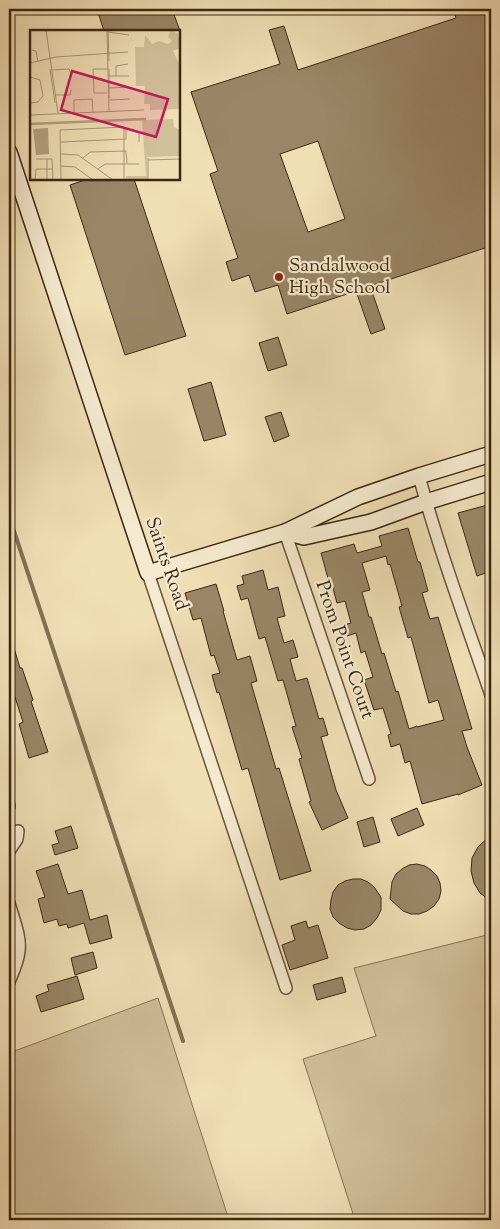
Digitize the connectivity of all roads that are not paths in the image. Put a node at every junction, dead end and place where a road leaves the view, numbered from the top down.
1 (9, 152) edge
2 (491, 454) edge
3 (419, 476) junction
4 (491, 482) edge
5 (426, 502) junction
6 (285, 532) junction
7 (148, 573) junction
8 (491, 694) edge
9 (370, 779) dead end
10 (18, 831) dead end
11 (9, 851) edge
12 (9, 904) edge
13 (9, 982) edge
14 (286, 988) dead end

1 - 7 street, Saints Road
2 - 3 street
3 - 5 street
3 - 6 street
4 - 5 street
5 - 6 street
5 - 8 street
6 - 7 street
6 - 9 street, Prom Point Court
7 - 14 street, Saints Road
10 - 11 street
12 - 13 street

